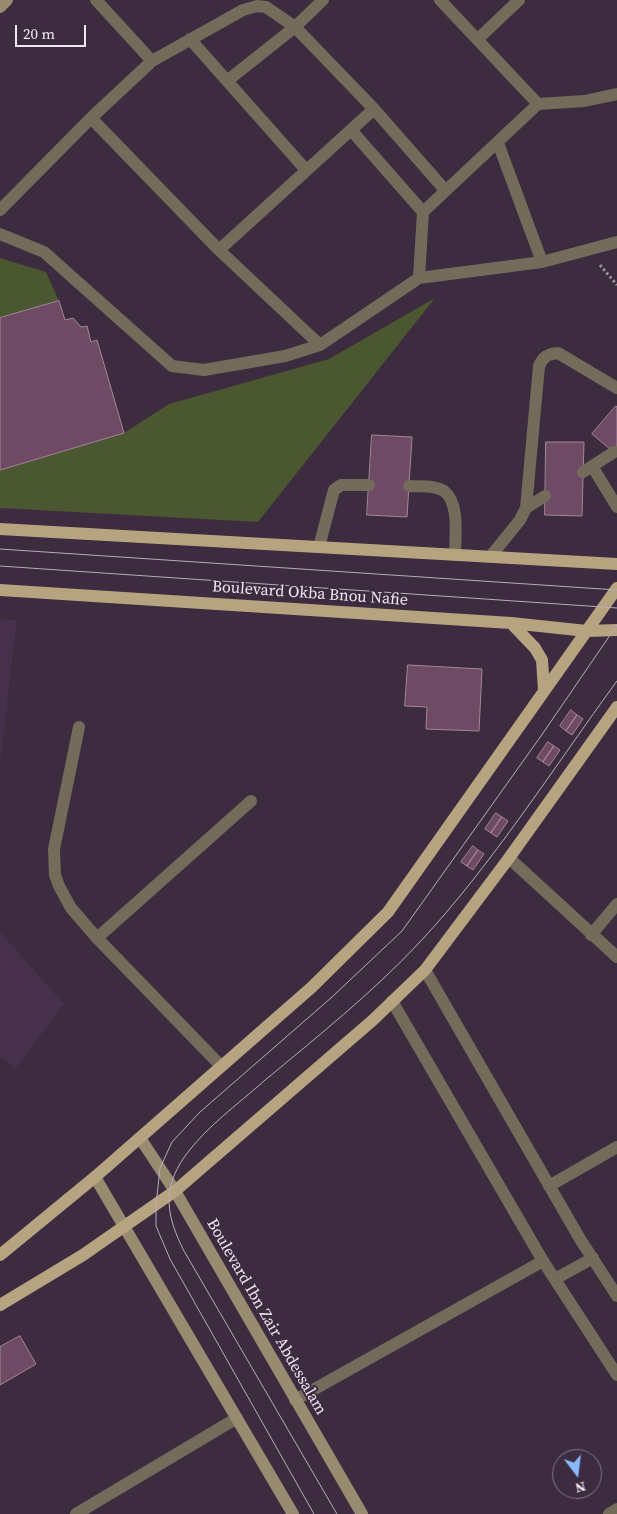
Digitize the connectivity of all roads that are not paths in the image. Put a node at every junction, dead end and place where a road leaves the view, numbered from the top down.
1 (7, 0) edge
2 (96, 0) edge
3 (323, 0) edge
4 (440, 0) edge
5 (519, 0) edge
6 (0, 7) edge
7 (295, 27) junction
8 (190, 39) junction
9 (478, 39) junction
10 (152, 60) junction
11 (227, 81) junction
12 (617, 94) edge
13 (538, 104) junction
14 (374, 109) junction
15 (91, 118) junction
16 (351, 130) junction
17 (498, 143) junction
18 (306, 170) junction
19 (445, 190) junction
20 (0, 210) edge
21 (423, 212) junction
22 (0, 234) edge
23 (617, 242) edge
24 (219, 250) junction
25 (542, 262) junction
26 (419, 278) junction
27 (320, 345) junction
28 (617, 388) edge
29 (614, 452) dead end
30 (369, 484) dead end
31 (409, 486) dead end
32 (545, 496) dead end
33 (617, 506) edge
34 (526, 508) junction
35 (0, 529) edge
36 (319, 547) junction
37 (455, 554) junction
38 (490, 557) junction
39 (617, 564) edge
40 (617, 588) edge
41 (0, 590) edge
42 (511, 623) junction
43 (617, 630) edge
44 (587, 631) junction
45 (544, 690) junction
46 (617, 706) edge
47 (79, 727) dead end
48 (251, 801) dead end
49 (509, 858) junction
50 (617, 904) edge
51 (592, 935) junction
52 (97, 938) junction
53 (617, 957) edge
54 (425, 970) junction
55 (392, 1001) junction
56 (221, 1066) junction
57 (140, 1138) junction
58 (617, 1147) edge
59 (95, 1177) junction
60 (549, 1186) junction
61 (175, 1191) junction
62 (126, 1227) junction
63 (0, 1255) edge
64 (592, 1258) junction
65 (543, 1261) junction
66 (555, 1279) junction
67 (617, 1296) edge
68 (0, 1305) edge
69 (617, 1375) edge
70 (295, 1400) junction
71 (237, 1418) junction
72 (617, 1509) edge
73 (76, 1514) edge
74 (293, 1514) edge
75 (362, 1514) edge
76 (609, 1514) edge

1 - 6 street
2 - 10 street
3 - 7 street
4 - 9 street
5 - 9 street
7 - 8 street
7 - 11 street
7 - 14 street
8 - 10 street
8 - 11 street
9 - 13 street
10 - 15 street
11 - 18 street
12 - 13 street
13 - 17 street
14 - 16 street
14 - 19 street
15 - 20 street
15 - 24 street
16 - 18 street
16 - 21 street
17 - 19 street
17 - 25 street
18 - 24 street
19 - 21 street
21 - 26 street
22 - 27 street
23 - 25 street
24 - 27 street
25 - 26 street
26 - 27 street
28 - 34 street
29 - 33 street
30 - 36 street
31 - 37 street
32 - 34 street
34 - 38 street
35 - 36 main road
36 - 37 main road
37 - 38 main road
38 - 39 main road
40 - 44 main road
41 - 42 main road, Boulevard Okba Bnou Nafie
42 - 44 main road, Boulevard Okba Bnou Nafie
42 - 45 main road
43 - 44 main road, Boulevard Okba Bnou Nafie
44 - 45 main road
45 - 56 main road
46 - 49 main road
47 - 52 street
48 - 52 street
49 - 51 street
49 - 54 main road
50 - 51 street
51 - 53 street
52 - 56 street
54 - 55 main road
54 - 60 street
55 - 61 main road
55 - 65 street
56 - 57 main road
57 - 59 main road
57 - 61 street, Boulevard Ibn Zair Abdessalam
58 - 60 street
59 - 62 street
59 - 63 main road
60 - 64 street
61 - 62 main road
61 - 70 street, Boulevard Ibn Zair Abdessalam
62 - 68 main road
62 - 71 street
64 - 66 street
64 - 67 street
65 - 66 street
65 - 70 street
66 - 69 street
70 - 75 street, Boulevard Ibn Zair Abdessalam
71 - 73 street
71 - 74 street
72 - 76 street

